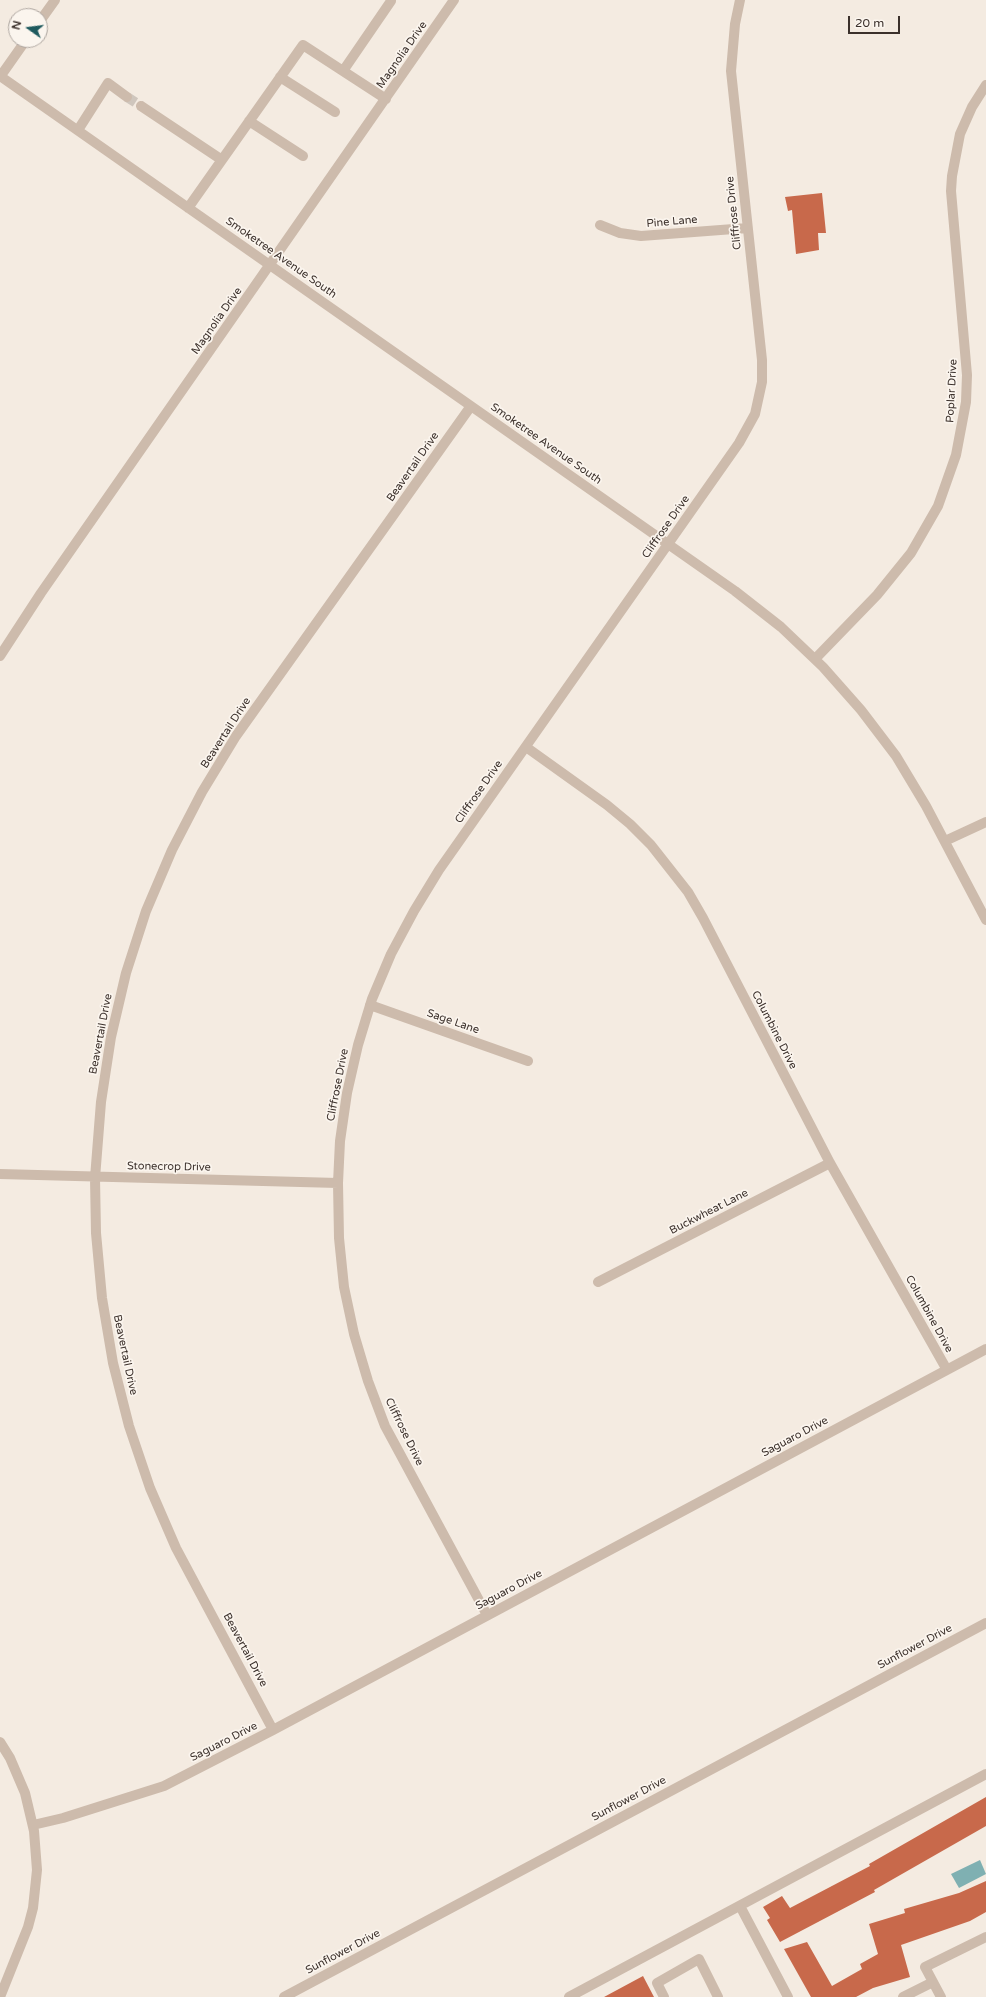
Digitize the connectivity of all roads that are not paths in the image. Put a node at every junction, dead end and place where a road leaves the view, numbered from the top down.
1 (55, 0) edge
2 (454, 0) edge
3 (740, 0) edge
4 (391, 1) dead end
5 (48, 10) edge
6 (20, 48) edge
7 (343, 71) junction
8 (0, 76) edge
9 (280, 77) junction
10 (986, 85) edge
11 (127, 97) tunnel mouth
12 (386, 99) junction
13 (141, 106) tunnel mouth
14 (334, 112) dead end
15 (249, 121) junction
16 (78, 130) junction
17 (303, 156) dead end
18 (222, 160) junction
19 (188, 208) junction
20 (600, 225) dead end
21 (747, 228) junction
22 (271, 265) junction
23 (471, 406) junction
24 (668, 544) junction
25 (0, 656) edge
26 (815, 659) junction
27 (526, 746) junction
28 (986, 822) edge
29 (945, 841) junction
30 (986, 920) edge
31 (370, 1005) junction
32 (528, 1061) dead end
33 (830, 1163) junction
34 (0, 1174) edge
35 (95, 1178) junction
36 (338, 1184) junction
37 (598, 1282) dead end
38 (986, 1349) edge
39 (947, 1370) junction
40 (487, 1615) junction
41 (986, 1623) edge
42 (273, 1730) junction
43 (0, 1742) edge
44 (986, 1774) edge
45 (33, 1825) junction
46 (740, 1906) junction
47 (986, 1937) edge
48 (933, 1982) junction
49 (0, 1997) edge
50 (284, 1997) edge
51 (569, 1997) edge
52 (664, 1997) edge
53 (718, 1997) edge
54 (788, 1997) edge
55 (903, 1997) edge
56 (940, 1997) edge

1 - 5 street
2 - 12 street, Magnolia Drive
3 - 21 street, Cliffrose Drive
4 - 7 street
6 - 8 street
7 - 9 street
7 - 12 street
8 - 16 street, Smoketree Avenue South
9 - 14 street
9 - 15 street
10 - 26 street, Poplar Drive
11 - 16 street
12 - 22 street, Magnolia Drive
13 - 18 street
15 - 17 street
15 - 18 street
16 - 19 street, Smoketree Avenue South
18 - 19 street
19 - 22 street, Smoketree Avenue South
20 - 21 street, Pine Lane
21 - 24 street, Cliffrose Drive
22 - 23 street, Smoketree Avenue South
22 - 25 street, Magnolia Drive
23 - 24 street, Smoketree Avenue South
23 - 35 street, Beavertail Drive
24 - 26 street, Smoketree Avenue South
24 - 27 street, Cliffrose Drive
26 - 29 street, Smoketree Avenue South
27 - 31 street, Cliffrose Drive
27 - 33 street, Columbine Drive
28 - 29 street
29 - 30 street, Smoketree Avenue South
31 - 32 street, Sage Lane
31 - 36 street, Cliffrose Drive
33 - 37 street, Buckwheat Lane
33 - 39 street, Columbine Drive
34 - 35 street, Stonecrop Drive
35 - 36 street, Stonecrop Drive
35 - 42 street, Beavertail Drive
36 - 40 street, Cliffrose Drive
38 - 39 street, Saguaro Drive
39 - 40 street, Saguaro Drive
40 - 42 street, Saguaro Drive
41 - 50 street, Sunflower Drive
42 - 45 street, Saguaro Drive
43 - 45 street
44 - 46 street
45 - 49 street
46 - 51 street
46 - 54 street
47 - 48 street
48 - 55 street
48 - 56 street
52 - 53 street

